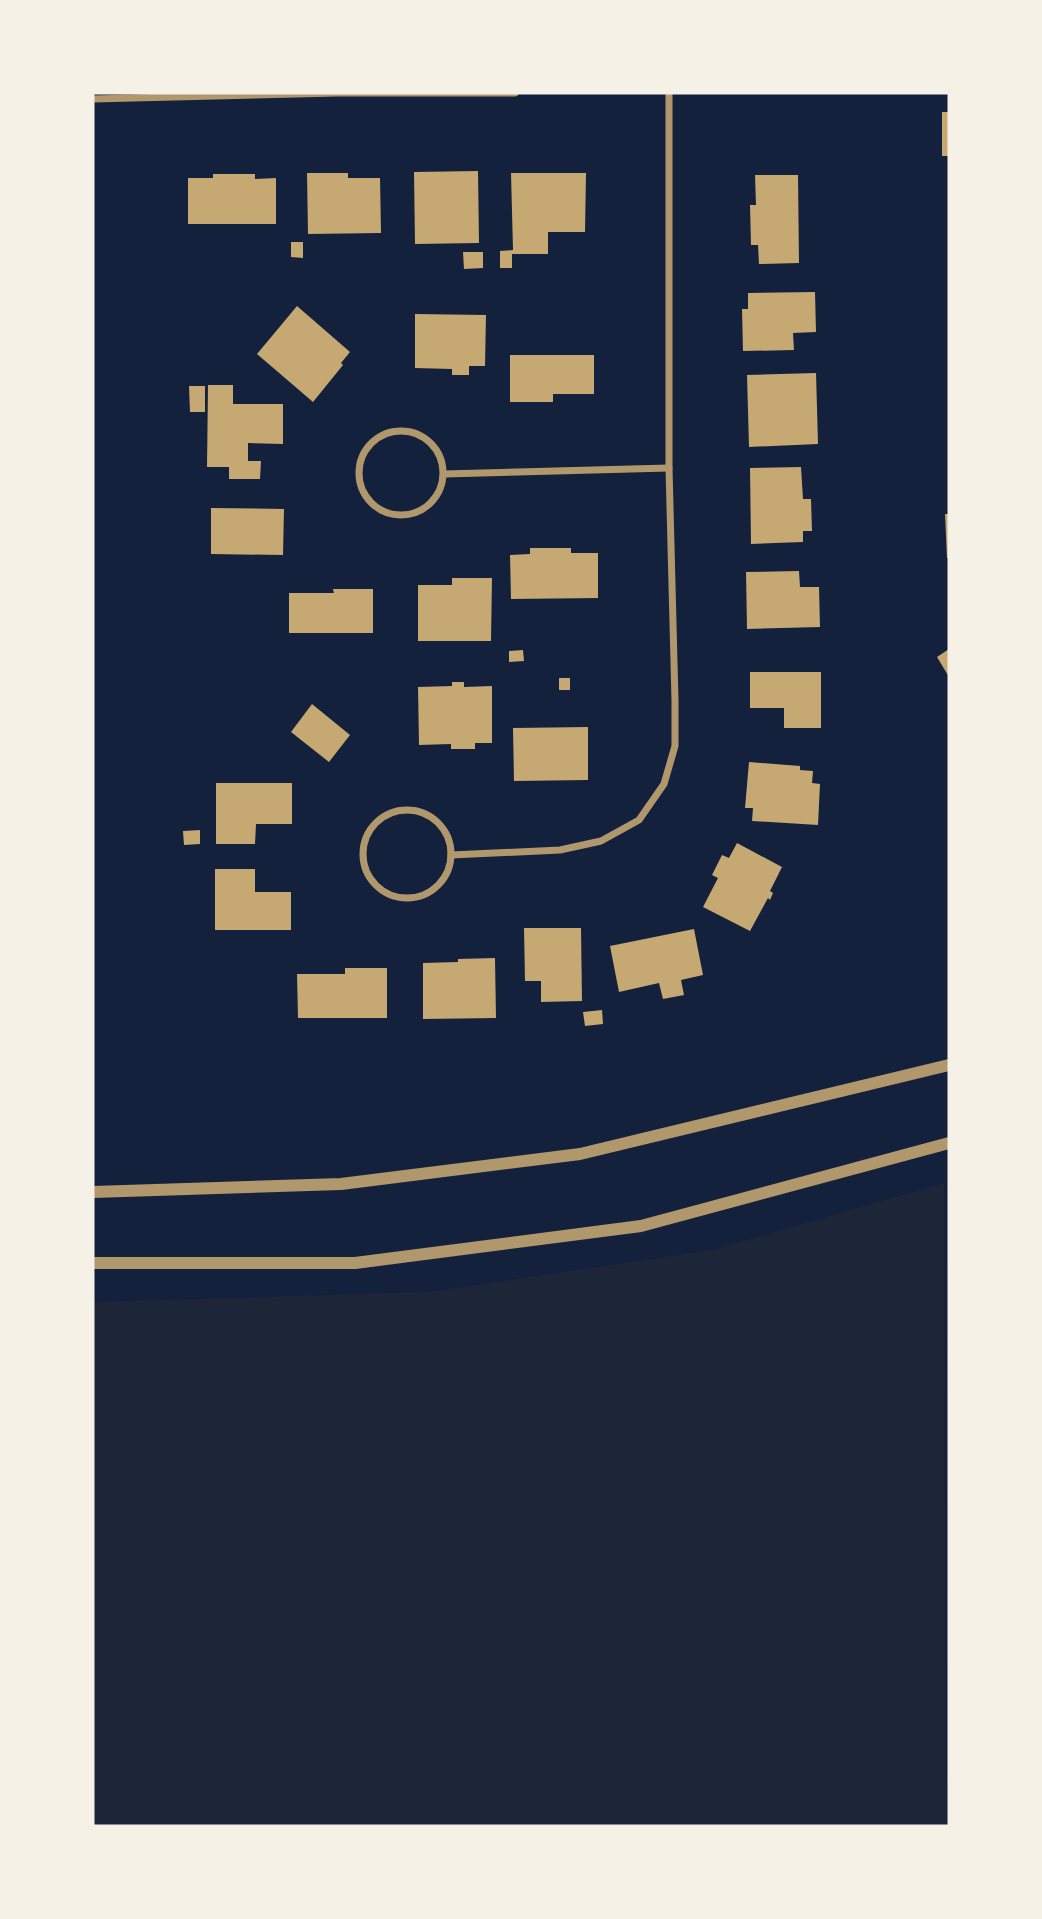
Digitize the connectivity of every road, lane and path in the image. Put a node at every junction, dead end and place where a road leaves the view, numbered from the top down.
1 (338, 93) edge
2 (515, 93) edge
3 (669, 93) edge
4 (93, 99) edge
5 (669, 468) junction
6 (444, 474) junction
7 (451, 855) junction
8 (949, 1065) edge
9 (949, 1143) edge
10 (93, 1192) edge
11 (93, 1263) edge

1 - 2 street
1 - 4 street
3 - 5 street
5 - 6 street
5 - 7 street
6 - 6 street
7 - 7 street
8 - 10 street
9 - 11 street

